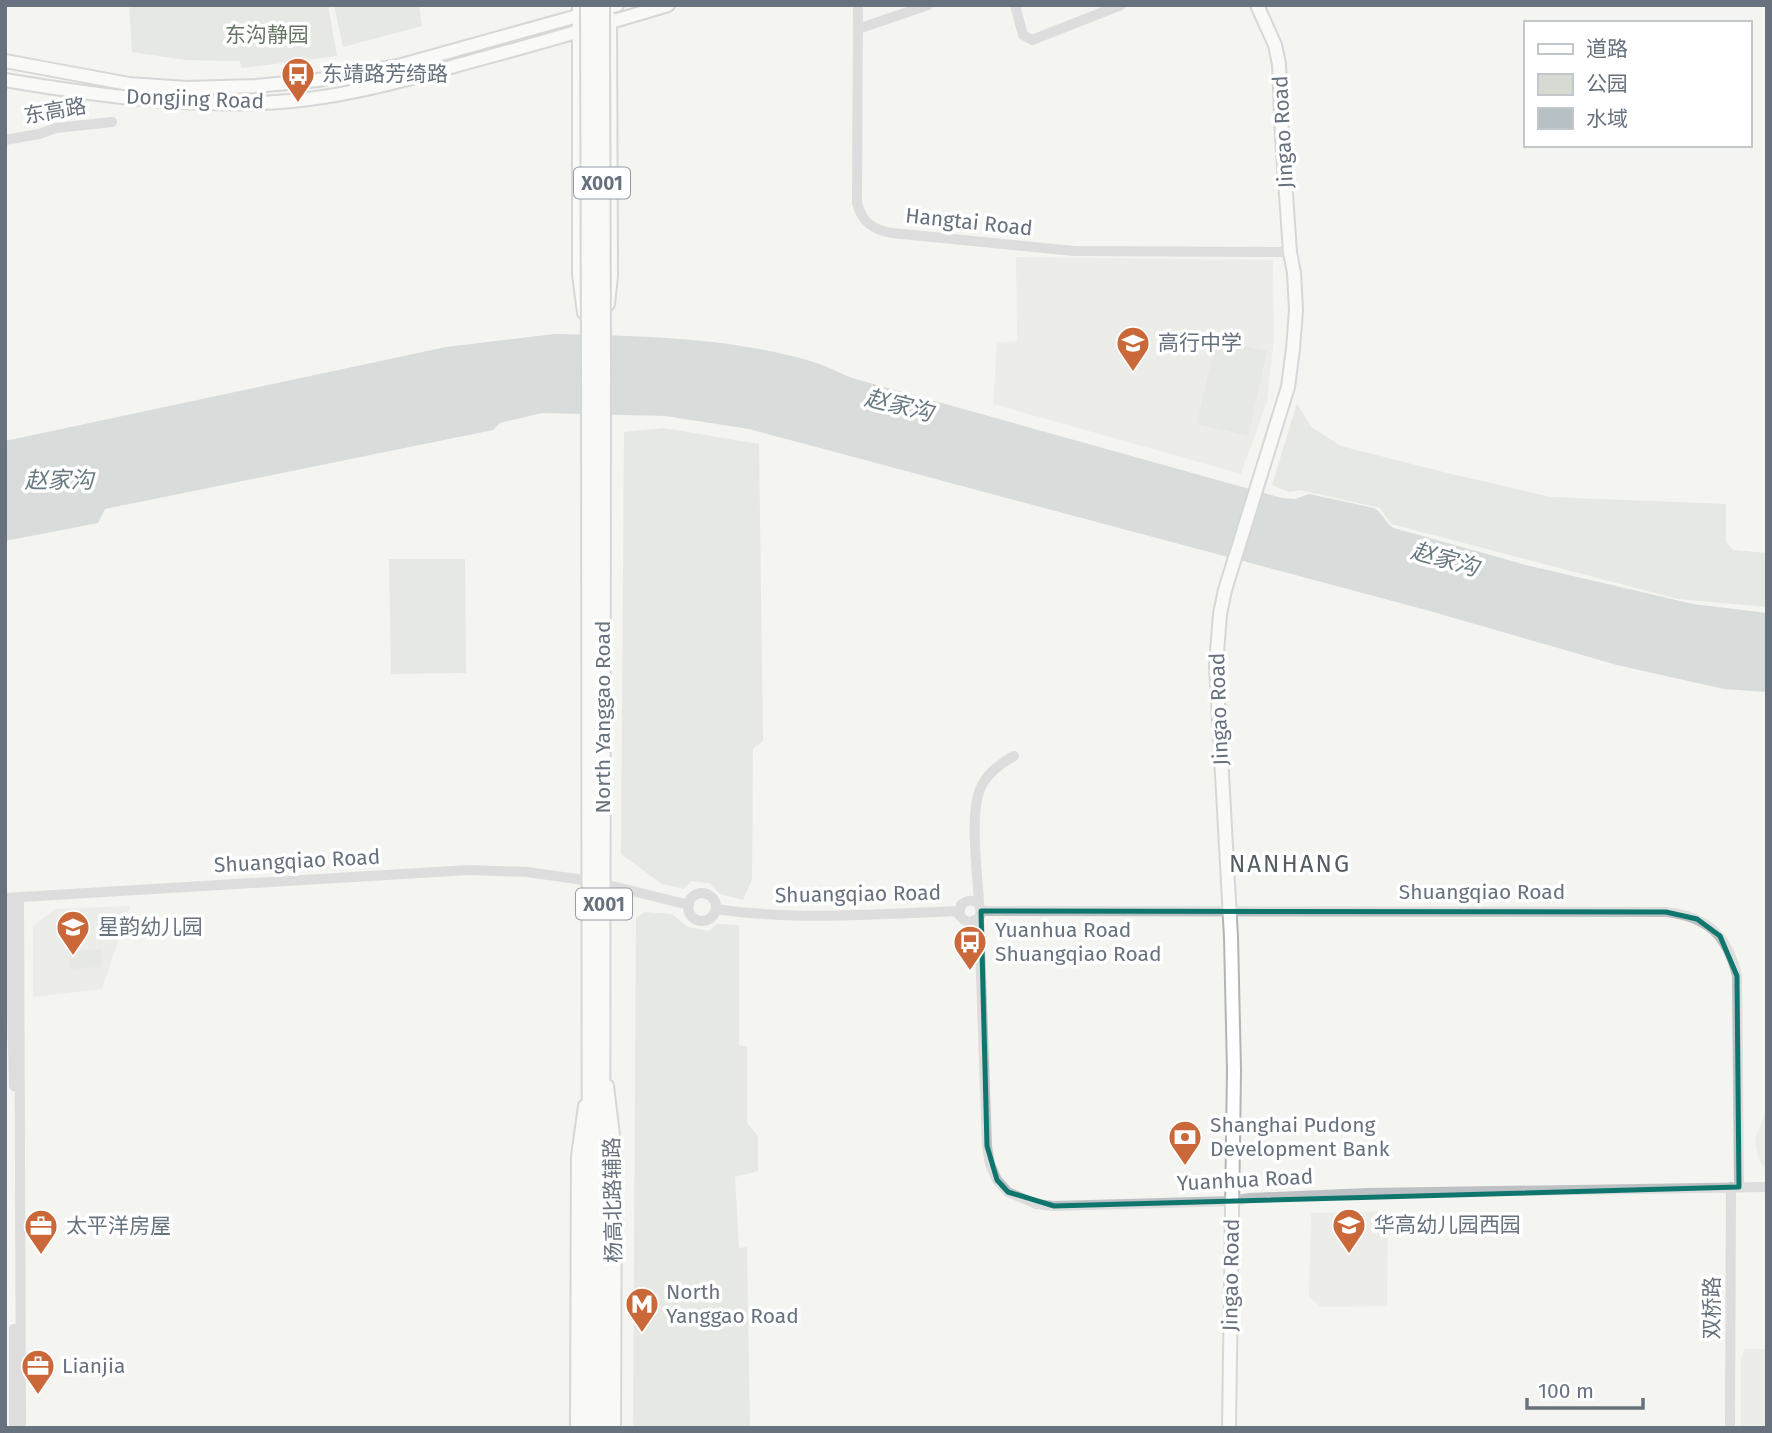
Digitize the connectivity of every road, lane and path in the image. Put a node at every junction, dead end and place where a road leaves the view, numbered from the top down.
1 (668, 5) edge
2 (858, 5) edge
3 (928, 5) edge
4 (1014, 5) edge
5 (1122, 5) edge
6 (1257, 5) edge
7 (610, 6) edge
8 (579, 11) edge
9 (615, 21) junction
10 (858, 29) junction
11 (579, 33) junction
12 (5, 61) edge
13 (5, 80) edge
14 (112, 122) dead end
15 (5, 140) edge
16 (1290, 251) junction
17 (596, 360) junction
18 (1014, 756) dead end
19 (597, 883) junction
20 (11, 898) edge
21 (689, 905) junction
22 (716, 909) junction
23 (959, 911) junction
24 (980, 911) junction
25 (1229, 912) junction
26 (597, 1057) junction
27 (1767, 1186) edge
28 (597, 1187) junction
29 (1735, 1187) junction
30 (1232, 1201) junction
31 (14, 1428) edge
32 (21, 1428) edge
33 (577, 1428) edge
34 (590, 1428) edge
35 (602, 1428) edge
36 (614, 1428) edge
37 (1229, 1428) edge
38 (1730, 1428) edge

1 - 9 main road, Dongjing Road
2 - 10 street, Hangtai Road
3 - 10 street
4 - 5 street
6 - 16 main road, Jingao Road
7 - 8 main road, Dongjing Road
7 - 9 main road, X001
7 - 17 highway, North Yanggao Road / X001, bridge
8 - 11 main road, X001
8 - 12 main road, Dongjing Road
8 - 17 highway, North Yanggao Road / X001, bridge
9 - 11 main road, Dongjing Road
9 - 17 main road, X001, bridge
10 - 16 street, Hangtai Road
11 - 13 main road, Dongjing Road
11 - 17 main road, X001, bridge
14 - 15 street, 东高路
16 - 25 main road, Jingao Road
17 - 19 highway, North Yanggao Road / X001
18 - 24 street, Yuanhua Road
19 - 20 street, Shuangqiao Road
19 - 21 street, Shuangqiao Road
19 - 26 highway, North Yanggao Road / X001
20 - 31 street
20 - 32 street
21 - 22 street, Shuangqiao Road
21 - 22 street, Shuangqiao Road
22 - 23 street, Shuangqiao Road
23 - 24 street
23 - 24 street
24 - 25 street, Shuangqiao Road
24 - 30 street, Yuanhua Road
25 - 29 street, Shuangqiao Road
25 - 30 main road, Jingao Road
26 - 28 highway, North Yanggao Road / X001
26 - 33 main road, 杨高北路辅路 / X001
26 - 36 main road, 杨高北路辅路 / X001
27 - 29 street, Yuanhua Road
28 - 34 highway, North Yanggao Road / X001
28 - 35 highway, North Yanggao Road / X001
29 - 30 street, Yuanhua Road
29 - 38 street, 双桥路
30 - 37 main road, Jingao Road

